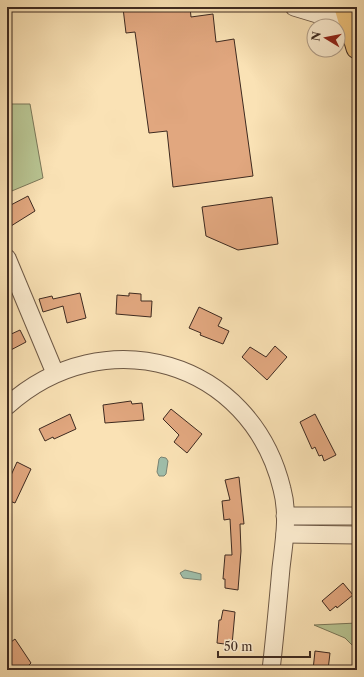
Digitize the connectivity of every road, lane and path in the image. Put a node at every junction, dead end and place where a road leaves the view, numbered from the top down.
1 (294, 7) edge
2 (351, 19) edge
3 (357, 48) edge
4 (7, 258) edge
5 (55, 373) junction
6 (7, 406) edge
7 (285, 516) junction
8 (357, 516) edge
9 (285, 534) junction
10 (357, 535) edge
11 (271, 670) edge

1 - 2 street
2 - 3 main road
4 - 5 street
5 - 6 street
5 - 7 street
7 - 8 street
7 - 9 street
9 - 10 street
9 - 11 street

